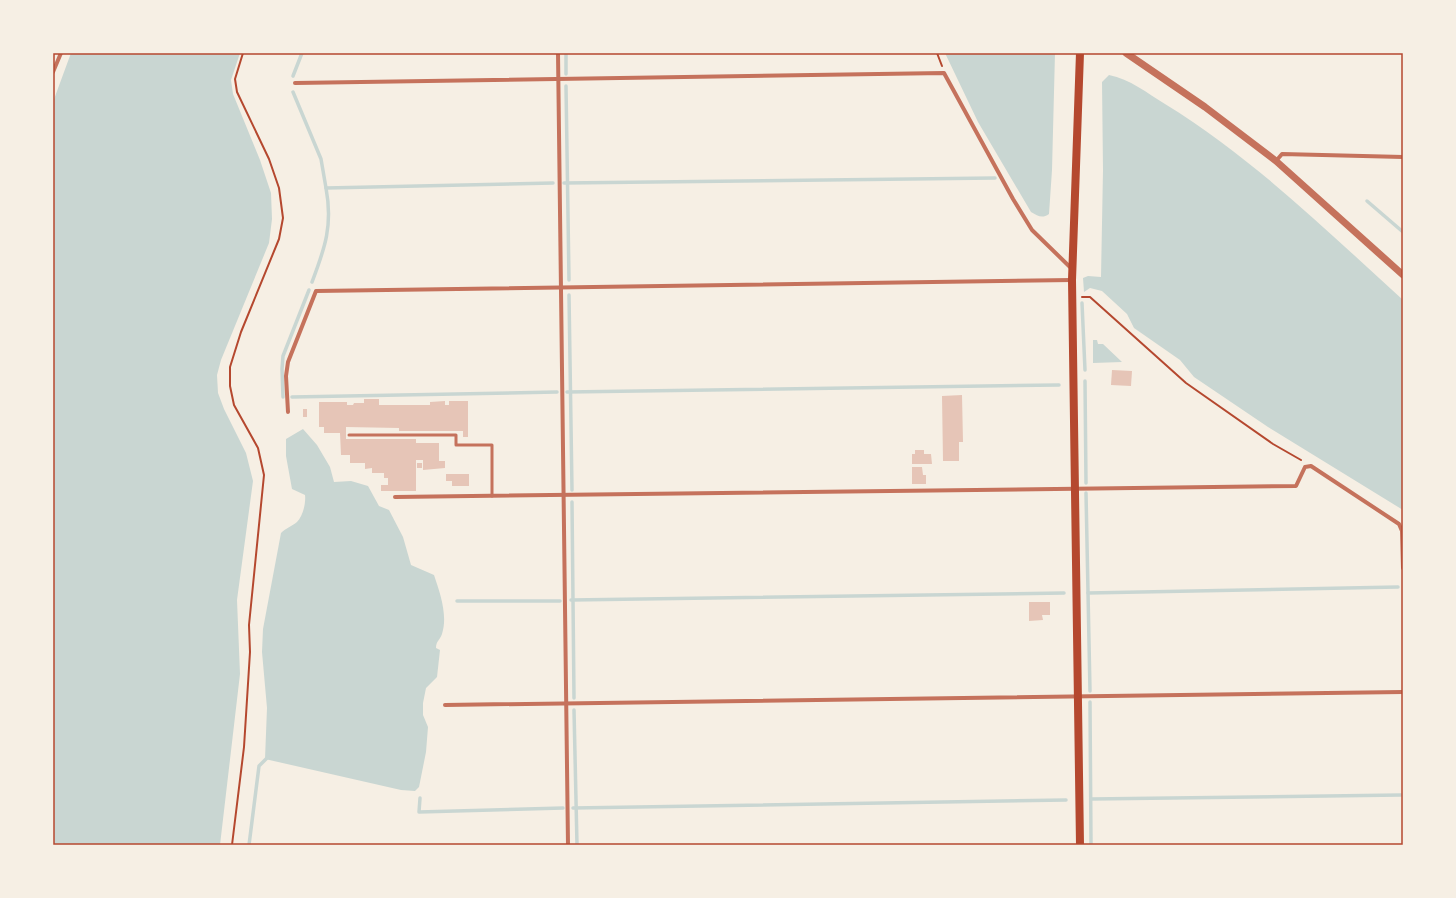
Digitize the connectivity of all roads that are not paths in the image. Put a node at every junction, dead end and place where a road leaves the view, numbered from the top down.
1 (61, 53) edge
2 (558, 53) edge
3 (1080, 53) edge
4 (1126, 53) edge
5 (53, 72) edge
6 (558, 79) junction
7 (295, 83) dead end
8 (1403, 157) edge
9 (1276, 160) junction
10 (1073, 269) junction
11 (1403, 275) edge
12 (1072, 280) junction
13 (561, 287) junction
14 (288, 412) dead end
15 (350, 435) dead end
16 (1075, 489) junction
17 (564, 496) junction
18 (395, 497) dead end
19 (492, 497) junction
20 (1403, 568) edge
21 (1403, 692) edge
22 (1078, 696) junction
23 (566, 704) junction
24 (445, 705) dead end
25 (568, 845) edge
26 (1080, 845) edge

1 - 5 street
2 - 6 street
3 - 10 main road
4 - 9 street
6 - 7 street
6 - 10 street
6 - 13 street
8 - 9 street
9 - 11 street
10 - 12 main road
12 - 13 street
12 - 16 main road
13 - 14 street
13 - 17 street
15 - 19 lane
16 - 17 street
16 - 20 street
16 - 22 main road
17 - 19 street
17 - 23 street
18 - 19 street
21 - 22 street
22 - 23 street
22 - 26 main road
23 - 24 street
23 - 25 street

